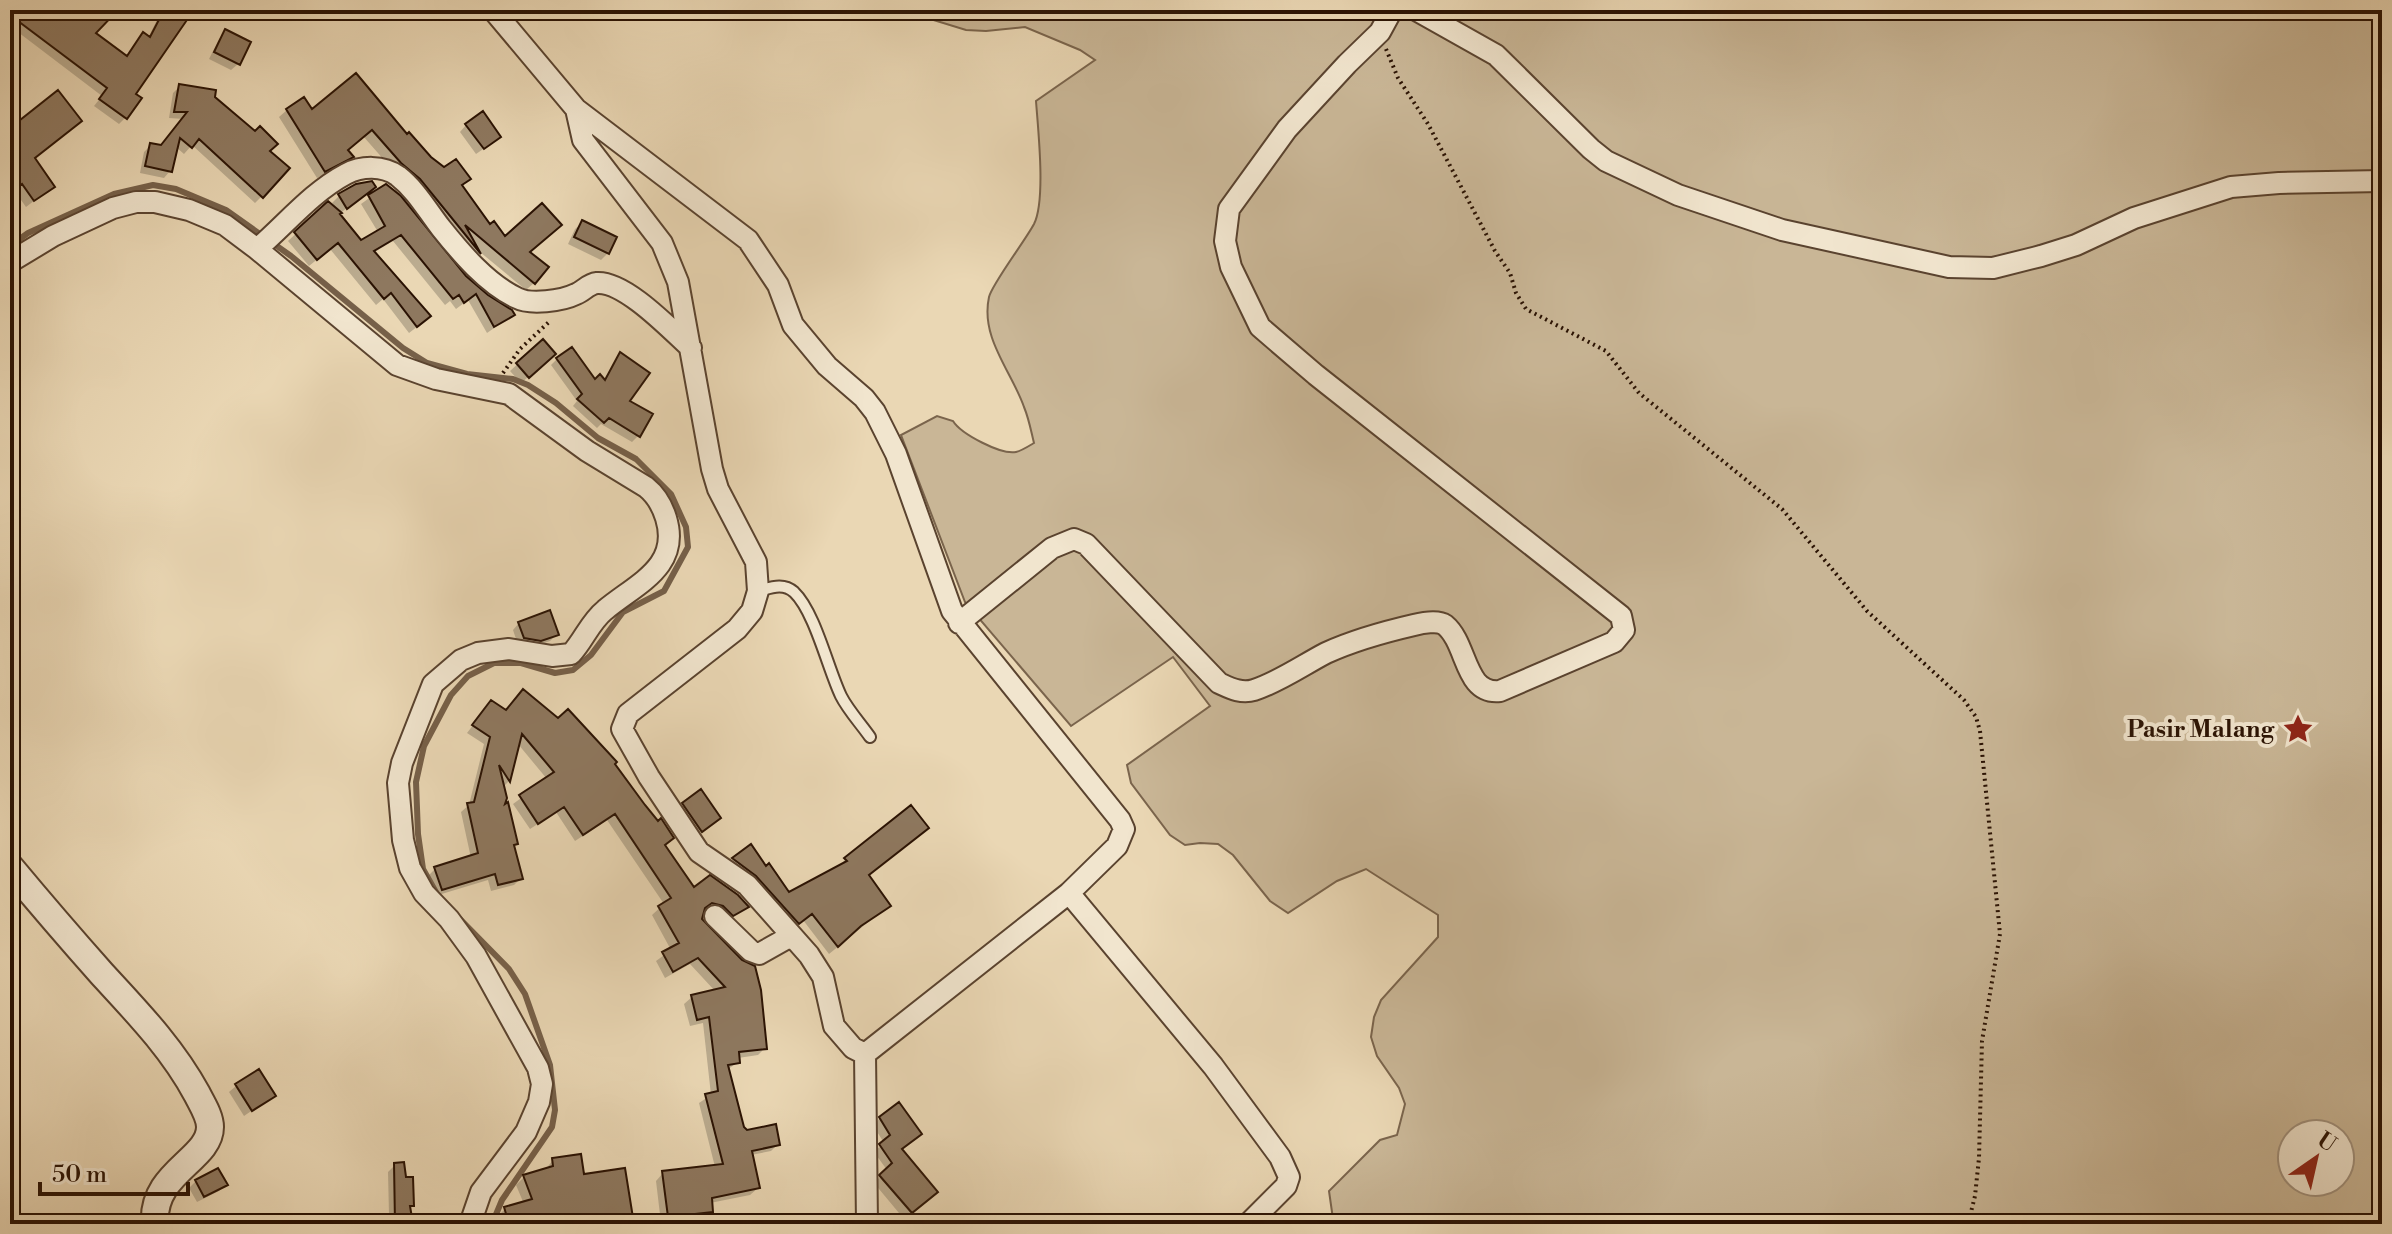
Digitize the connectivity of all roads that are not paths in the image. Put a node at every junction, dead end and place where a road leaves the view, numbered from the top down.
1 (493, 10) edge
2 (1392, 10) edge
3 (1416, 10) edge
4 (576, 109) junction
5 (2382, 181) edge
6 (263, 243) junction
7 (10, 262) edge
8 (691, 348) junction
9 (758, 591) junction
10 (959, 623) junction
11 (870, 737) dead end
12 (10, 867) edge
13 (1069, 893) junction
14 (715, 916) dead end
15 (791, 936) junction
16 (865, 1054) junction
17 (155, 1224) edge
18 (470, 1224) edge
19 (867, 1224) edge
20 (1248, 1224) edge

1 - 4 street
2 - 10 street
3 - 5 street
4 - 8 street
4 - 10 street
6 - 7 street
6 - 8 street
6 - 18 street
8 - 9 street
9 - 11 lane
9 - 15 street
10 - 13 street
12 - 17 street
13 - 16 street
13 - 20 street
14 - 15 street
15 - 16 street
16 - 19 street

